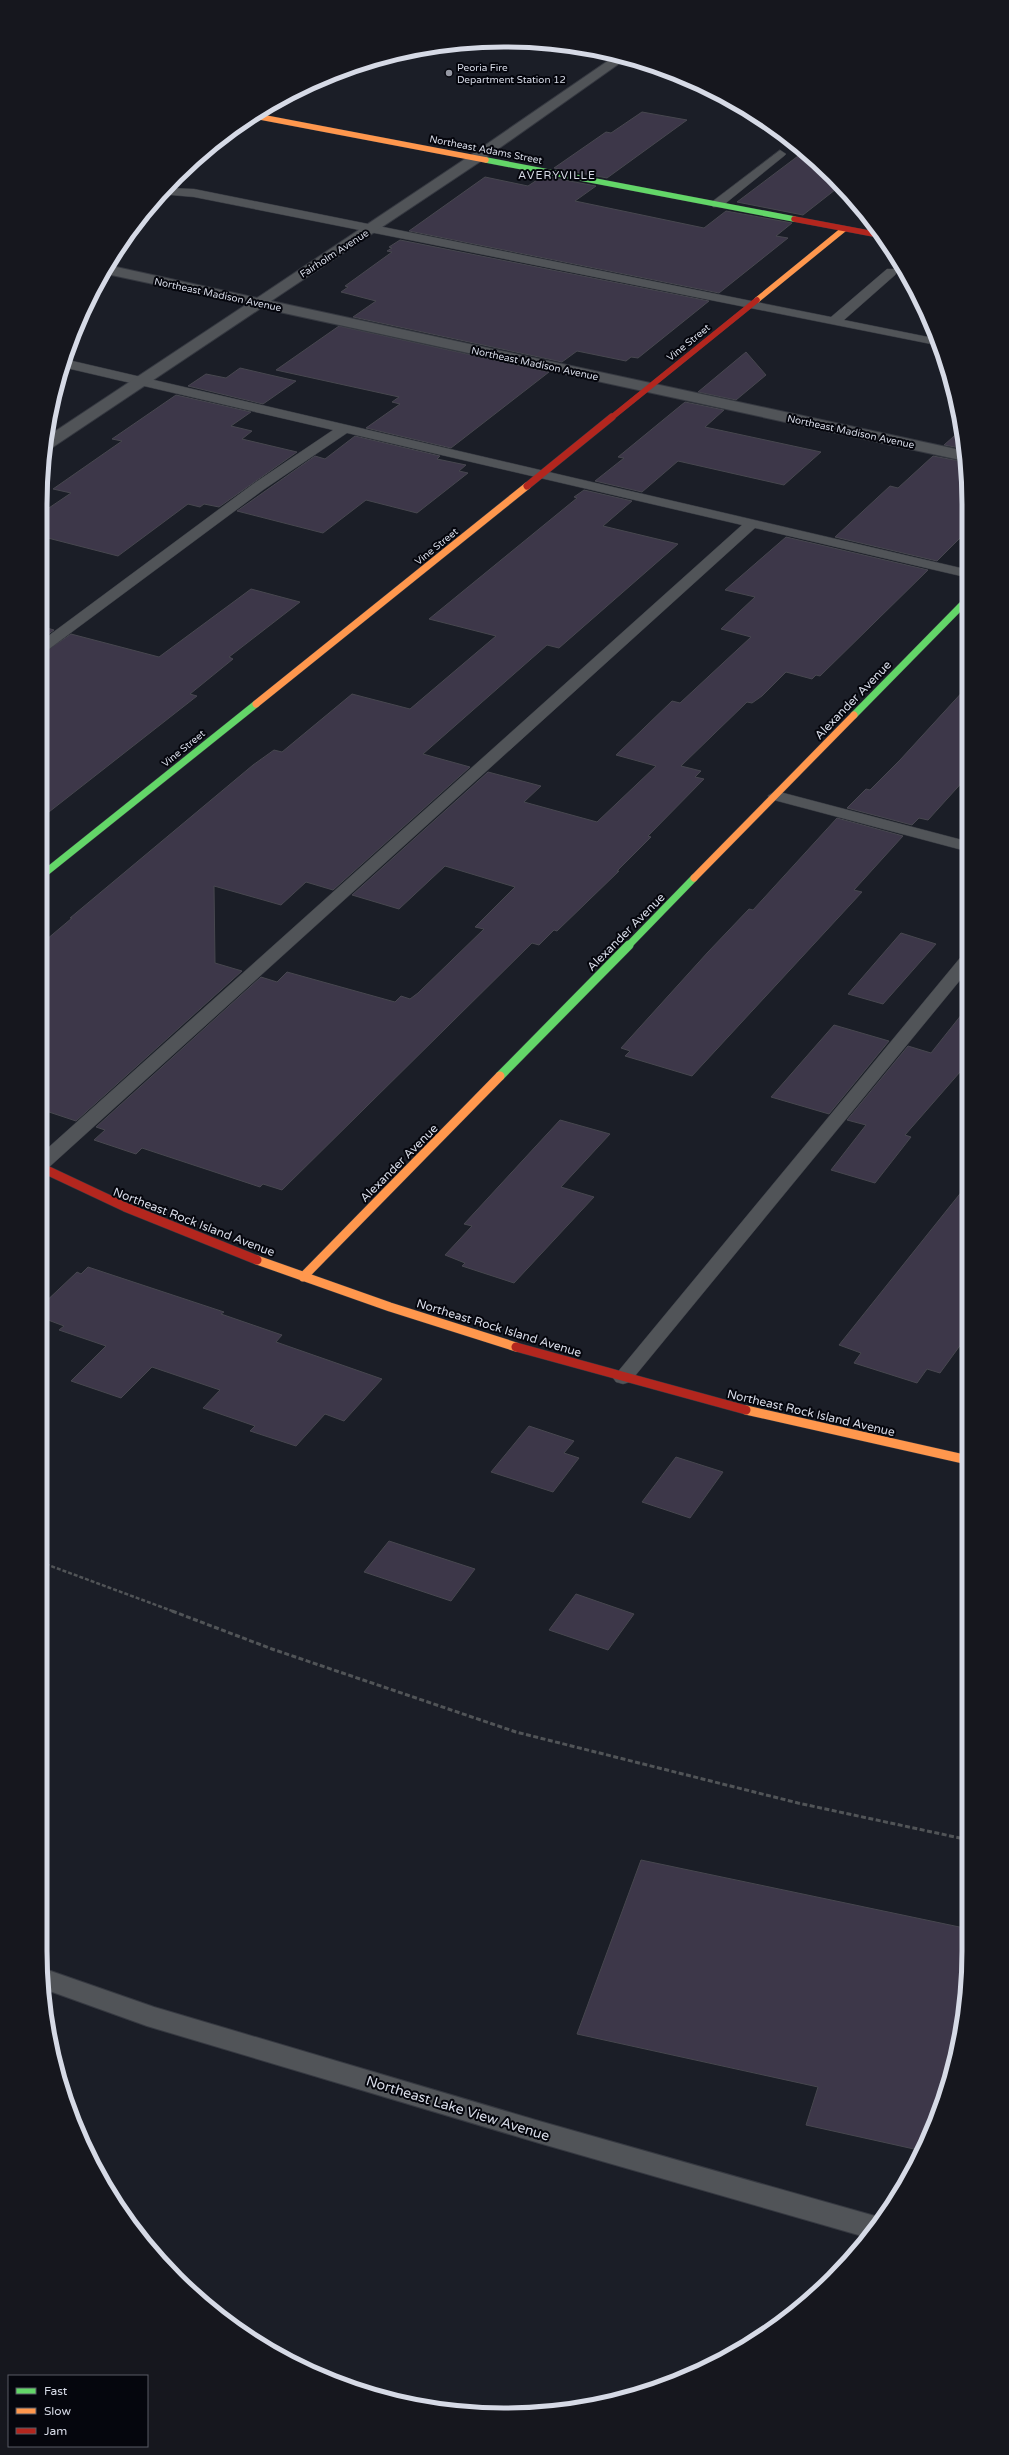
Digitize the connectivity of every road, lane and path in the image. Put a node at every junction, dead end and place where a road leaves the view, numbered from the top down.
1 (616, 61) edge
2 (261, 117) edge
3 (780, 154) dead end
4 (476, 158) junction
5 (171, 192) edge
6 (717, 204) junction
7 (369, 229) junction
8 (844, 229) junction
9 (874, 235) edge
10 (111, 271) edge
11 (891, 272) dead end
12 (258, 303) junction
13 (751, 305) junction
14 (834, 322) junction
15 (932, 342) edge
16 (69, 364) edge
17 (141, 381) junction
18 (650, 388) junction
19 (345, 428) junction
20 (52, 441) edge
21 (959, 455) edge
22 (544, 474) junction
23 (753, 523) junction
24 (962, 572) edge
25 (962, 605) edge
26 (47, 644) edge
27 (776, 796) junction
28 (962, 845) edge
29 (47, 871) edge
30 (962, 967) edge
31 (47, 1160) edge
32 (47, 1170) edge
33 (303, 1277) junction
34 (623, 1378) junction
35 (962, 1459) edge
36 (47, 1565) edge
37 (962, 1838) edge
38 (48, 1980) edge
39 (869, 2226) edge

1 - 4 street, Fairholm Avenue
2 - 4 street, Northeast Adams Street
3 - 6 lane
4 - 6 street, Northeast Adams Street
4 - 7 street, Fairholm Avenue
5 - 7 lane
6 - 8 street, Northeast Adams Street
7 - 12 street, Fairholm Avenue
7 - 13 lane
8 - 9 street, Northeast Adams Street
8 - 13 street, Vine Street
10 - 12 street, Northeast Madison Avenue
11 - 14 lane
12 - 17 street, Fairholm Avenue
12 - 18 street, Northeast Madison Avenue
13 - 14 lane
13 - 18 street, Vine Street
14 - 15 lane
16 - 17 lane
17 - 19 lane
17 - 20 street, Fairholm Avenue
18 - 21 street, Northeast Madison Avenue
18 - 22 street, Vine Street
19 - 22 lane
19 - 26 lane
22 - 23 lane
22 - 29 street, Vine Street
23 - 24 lane
23 - 31 lane
25 - 27 street, Alexander Avenue
27 - 28 lane
27 - 33 street, Alexander Avenue
30 - 34 lane
32 - 33 street, Northeast Rock Island Avenue
33 - 34 street, Northeast Rock Island Avenue
34 - 35 street, Northeast Rock Island Avenue
36 - 37 path
38 - 39 street, Northeast Lake View Avenue

